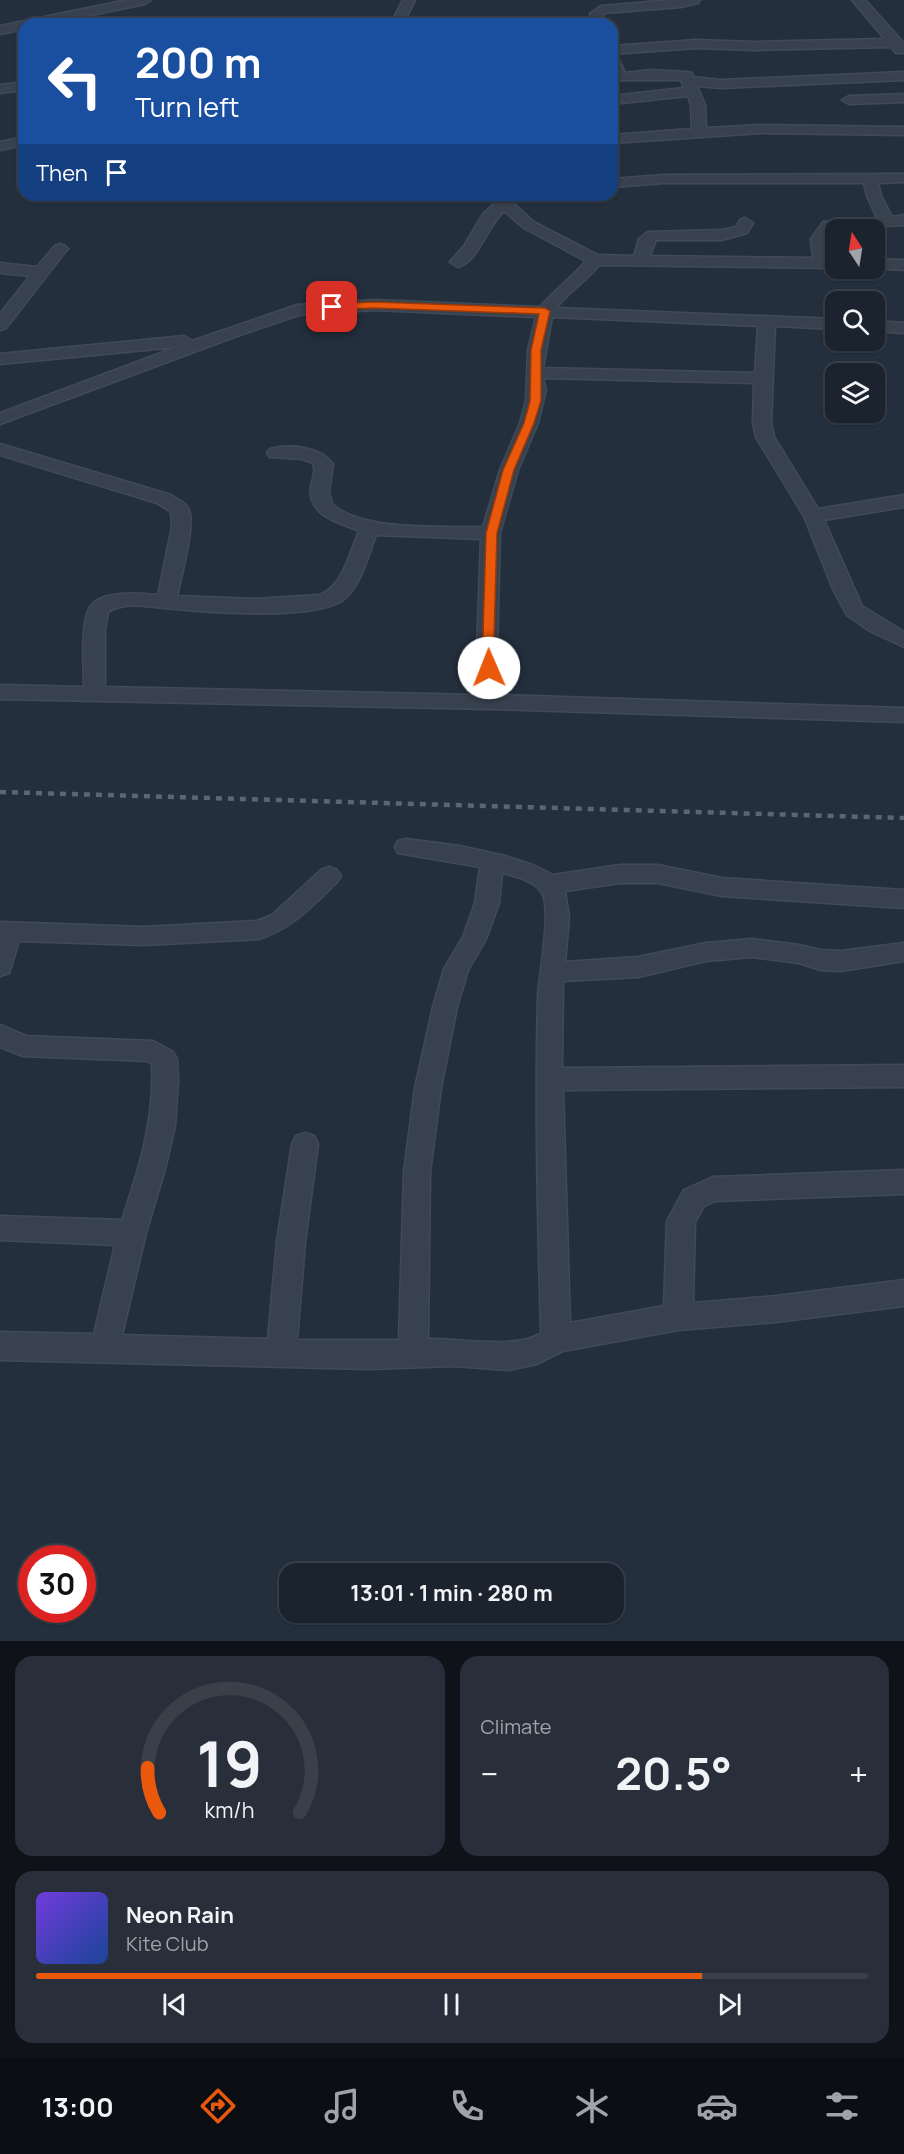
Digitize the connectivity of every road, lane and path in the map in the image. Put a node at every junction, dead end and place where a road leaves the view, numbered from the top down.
1 (145, 0) edge
2 (409, 0) edge
3 (694, 0) edge
4 (858, 0) edge
5 (73, 18) edge
6 (400, 18) edge
7 (597, 18) edge
8 (18, 26) edge
9 (0, 30) edge
10 (681, 45) junction
11 (900, 49) edge
12 (618, 50) edge
13 (618, 76) edge
14 (904, 76) edge
15 (689, 83) junction
16 (18, 87) edge
17 (0, 89) edge
18 (904, 98) edge
19 (618, 99) edge
20 (849, 100) dead end
21 (904, 130) edge
22 (699, 133) junction
23 (618, 140) edge
24 (18, 142) edge
25 (0, 146) edge
26 (870, 178) junction
27 (904, 178) edge
28 (618, 183) edge
29 (498, 201) edge
30 (504, 201) edge
31 (904, 220) edge
32 (885, 222) edge
33 (888, 222) junction
34 (745, 223) dead end
35 (825, 229) edge
36 (60, 249) dead end
37 (825, 258) edge
38 (641, 259) junction
39 (595, 260) junction
40 (458, 262) dead end
41 (825, 263) edge
42 (885, 264) edge
43 (904, 265) edge
44 (0, 268) edge
45 (41, 272) junction
46 (545, 311) junction
47 (767, 321) junction
48 (825, 324) edge
49 (0, 325) edge
50 (885, 327) edge
51 (904, 328) edge
52 (218, 337) junction
53 (0, 359) edge
54 (534, 373) junction
55 (763, 378) junction
56 (0, 419) edge
57 (0, 449) edge
58 (276, 453) dead end
59 (904, 501) edge
60 (813, 516) junction
61 (369, 529) junction
62 (491, 533) junction
63 (166, 602) junction
64 (904, 640) edge
65 (0, 692) edge
66 (94, 695) junction
67 (491, 702) junction
68 (904, 715) edge
69 (406, 847) dead end
70 (492, 863) junction
71 (329, 876) dead end
72 (549, 884) junction
73 (904, 899) edge
74 (5, 931) edge
75 (904, 952) edge
76 (0, 966) edge
77 (551, 972) junction
78 (0, 1035) edge
79 (904, 1076) edge
80 (548, 1079) junction
81 (305, 1144) dead end
82 (904, 1182) edge
83 (0, 1228) edge
84 (132, 1233) junction
85 (904, 1293) edge
86 (678, 1317) junction
87 (556, 1339) junction
88 (0, 1346) edge
89 (105, 1347) junction
90 (281, 1353) junction
91 (413, 1355) junction

1 - 5 street
2 - 6 street
3 - 7 street
4 - 11 street
8 - 9 street
10 - 11 street
10 - 12 street
10 - 15 street
13 - 15 street
14 - 15 street
15 - 19 street
15 - 22 street
16 - 17 street
18 - 20 street
21 - 22 street
22 - 23 street
24 - 25 street
26 - 27 street
26 - 28 street
26 - 33 street
29 - 40 street
30 - 39 street
31 - 33 street
32 - 33 street
34 - 38 street
35 - 37 street
36 - 45 street
38 - 39 street
38 - 41 street
39 - 46 street
42 - 43 street
44 - 45 street
45 - 49 street
46 - 47 street
46 - 52 street
46 - 54 street
47 - 48 street
47 - 55 street
50 - 51 street
52 - 53 street
52 - 56 street
54 - 55 street
54 - 62 street
55 - 60 street
57 - 63 street
58 - 61 street
59 - 60 street
60 - 64 street
61 - 62 street
61 - 63 street
62 - 67 street
63 - 66 street
65 - 66 street
66 - 67 street
67 - 68 street
69 - 70 street
70 - 72 street
70 - 91 street
71 - 74 street
72 - 73 street
72 - 77 street
74 - 76 street
75 - 77 street
77 - 80 street
78 - 84 street
79 - 80 street
80 - 87 street
81 - 90 street
82 - 86 street
83 - 84 street
84 - 89 street
85 - 86 street
86 - 87 street
87 - 91 street
88 - 89 street
89 - 90 street
90 - 91 street

